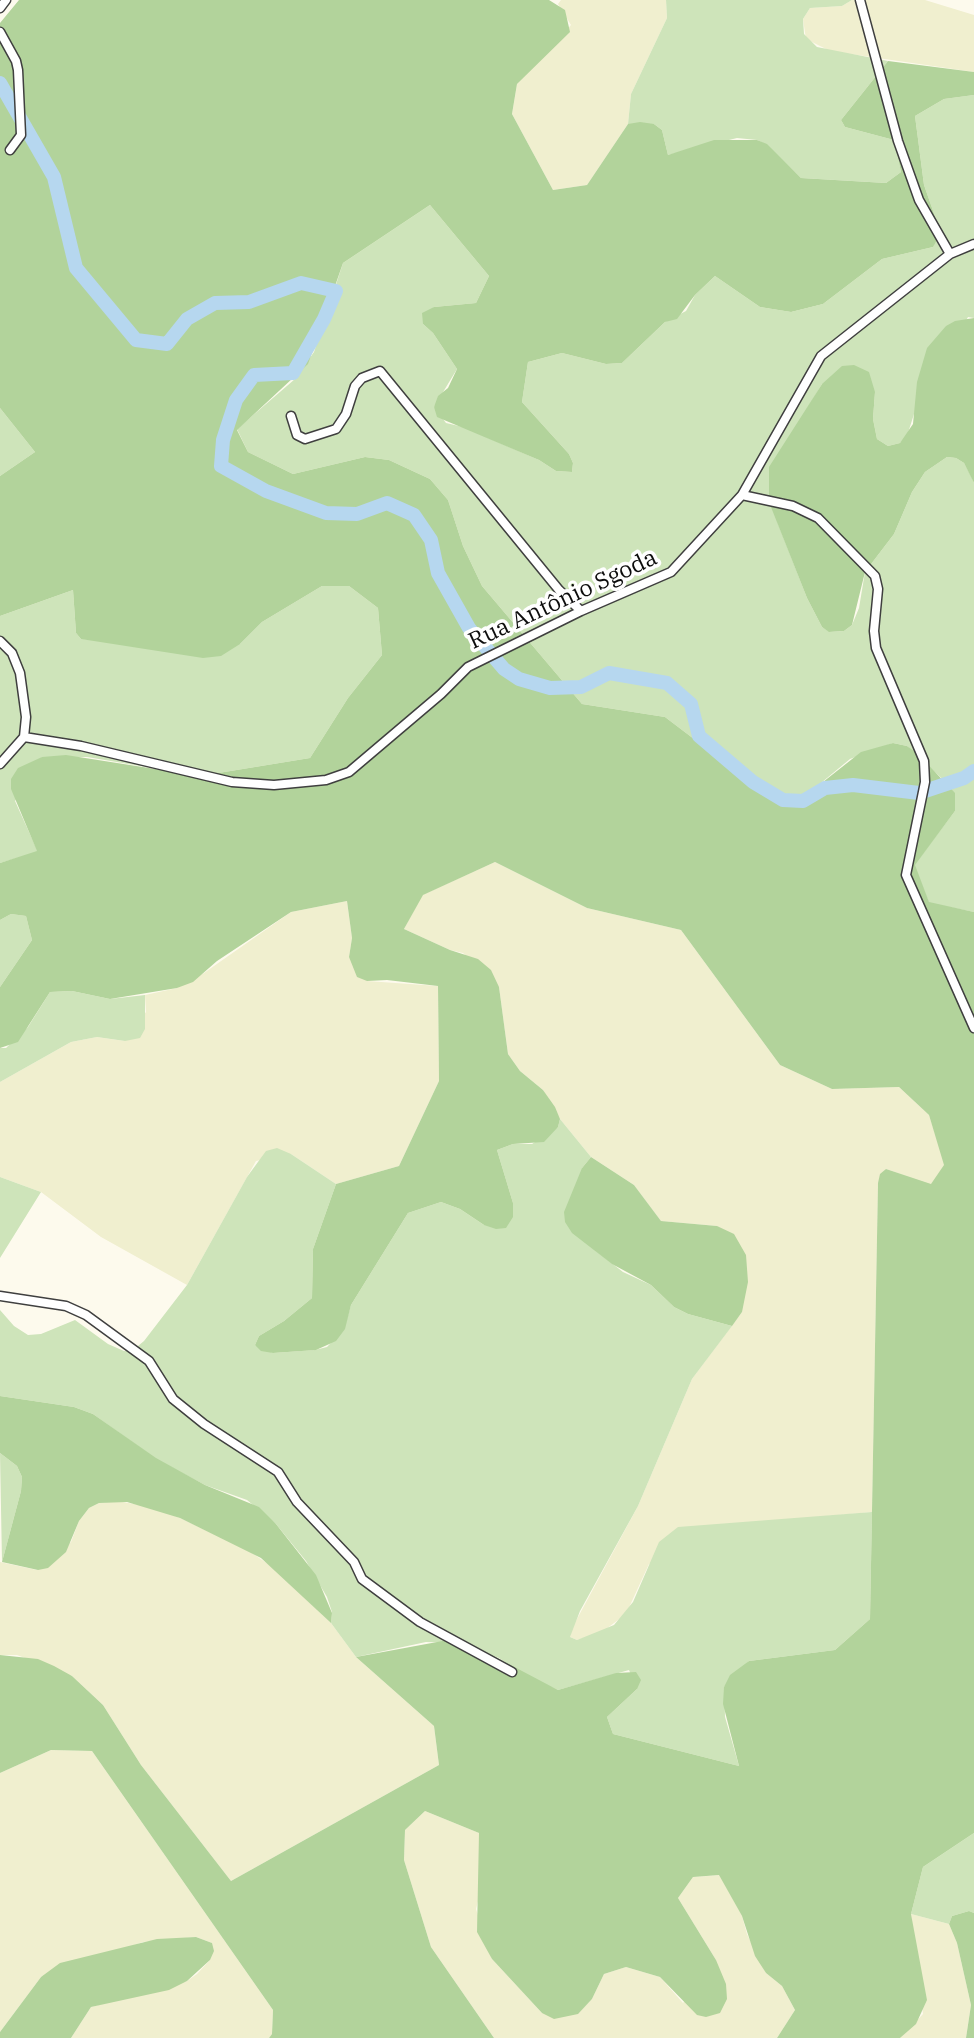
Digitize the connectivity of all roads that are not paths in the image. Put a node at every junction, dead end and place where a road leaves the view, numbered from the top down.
1 (6, 0) edge
2 (860, 0) edge
3 (0, 8) edge
4 (0, 32) edge
5 (10, 150) dead end
6 (974, 244) edge
7 (950, 254) junction
8 (291, 416) dead end
9 (742, 495) junction
10 (581, 611) junction
11 (0, 641) edge
12 (24, 737) junction
13 (0, 764) edge
14 (974, 1028) edge
15 (0, 1296) edge
16 (512, 1672) dead end

1 - 3 street
2 - 7 street
4 - 5 street
6 - 7 street, Rua Antônio Sgoda
7 - 9 street, Rua Antônio Sgoda
8 - 10 street
9 - 10 street, Rua Antônio Sgoda
9 - 14 street
10 - 12 street, Rua Antônio Sgoda
11 - 12 street
12 - 13 street
15 - 16 street

